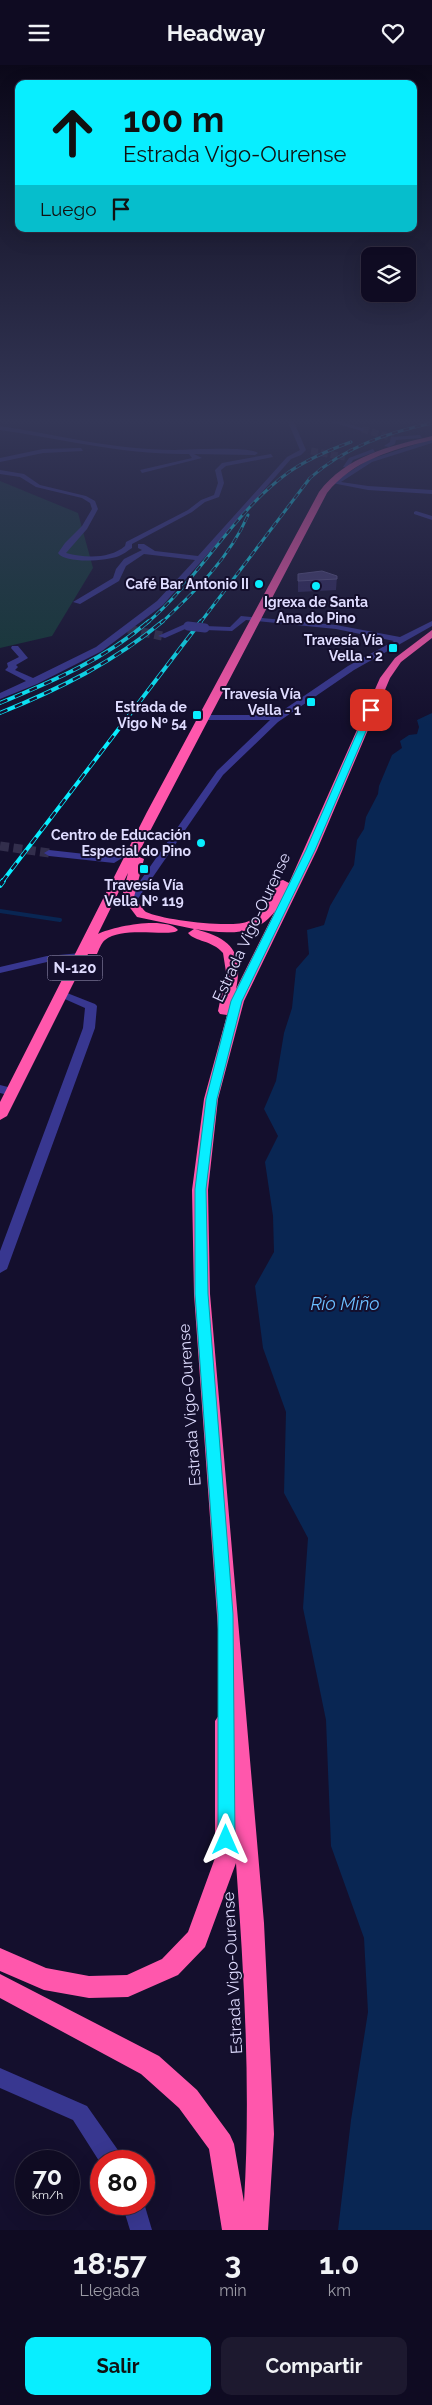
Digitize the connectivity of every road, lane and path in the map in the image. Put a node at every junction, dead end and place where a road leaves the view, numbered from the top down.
1 (88, 523) edge
2 (167, 523) edge
3 (230, 523) edge
4 (310, 523) edge
5 (129, 546) junction
6 (146, 551) junction
7 (199, 558) junction
8 (77, 602) dead end
9 (255, 619) junction
10 (432, 623) edge
11 (432, 633) edge
12 (162, 636) tunnel mouth
13 (401, 640) junction
14 (15, 648) dead end
15 (34, 682) junction
16 (0, 696) edge
17 (204, 717) junction
18 (277, 719) junction
19 (336, 790) junction
20 (153, 812) junction
21 (138, 845) junction
22 (49, 853) tunnel mouth
23 (114, 860) junction
24 (137, 863) junction
25 (155, 865) junction
26 (124, 872) junction
27 (131, 901) junction
28 (80, 956) junction
29 (0, 971) edge
30 (62, 994) junction
31 (6, 1090) edge
32 (211, 1099) junction
33 (0, 1116) edge
34 (0, 1269) edge
35 (226, 1614) junction
36 (0, 1959) edge
37 (0, 1985) edge
38 (0, 2078) edge
39 (105, 2150) edge
40 (136, 2215) edge
41 (141, 2230) edge
42 (235, 2230) edge
43 (255, 2230) edge

1 - 5 street
2 - 5 street
3 - 7 street
4 - 9 highway, N-120
5 - 6 street
6 - 7 street
6 - 8 street
7 - 15 street
9 - 12 street, bridge
9 - 13 street
9 - 17 highway, N-120
10 - 13 street
11 - 19 highway, Estrada Vigo-Ourense
13 - 18 street
14 - 15 street
15 - 16 street
17 - 18 street
17 - 20 highway, N-120
18 - 25 street
19 - 27 highway
19 - 32 highway, Estrada Vigo-Ourense
20 - 21 highway, N-120
20 - 24 highway
21 - 23 street
21 - 26 highway, N-120
22 - 23 street
23 - 26 street
24 - 25 street
24 - 27 highway
25 - 27 street
26 - 28 highway, N-120
28 - 29 street
28 - 30 highway, N-120
30 - 31 highway, N-120
30 - 32 highway
30 - 34 street
31 - 33 highway, N-120
32 - 35 highway, Estrada Vigo-Ourense
35 - 36 highway
35 - 43 highway, Estrada Vigo-Ourense
37 - 42 highway
38 - 39 street
40 - 41 street

